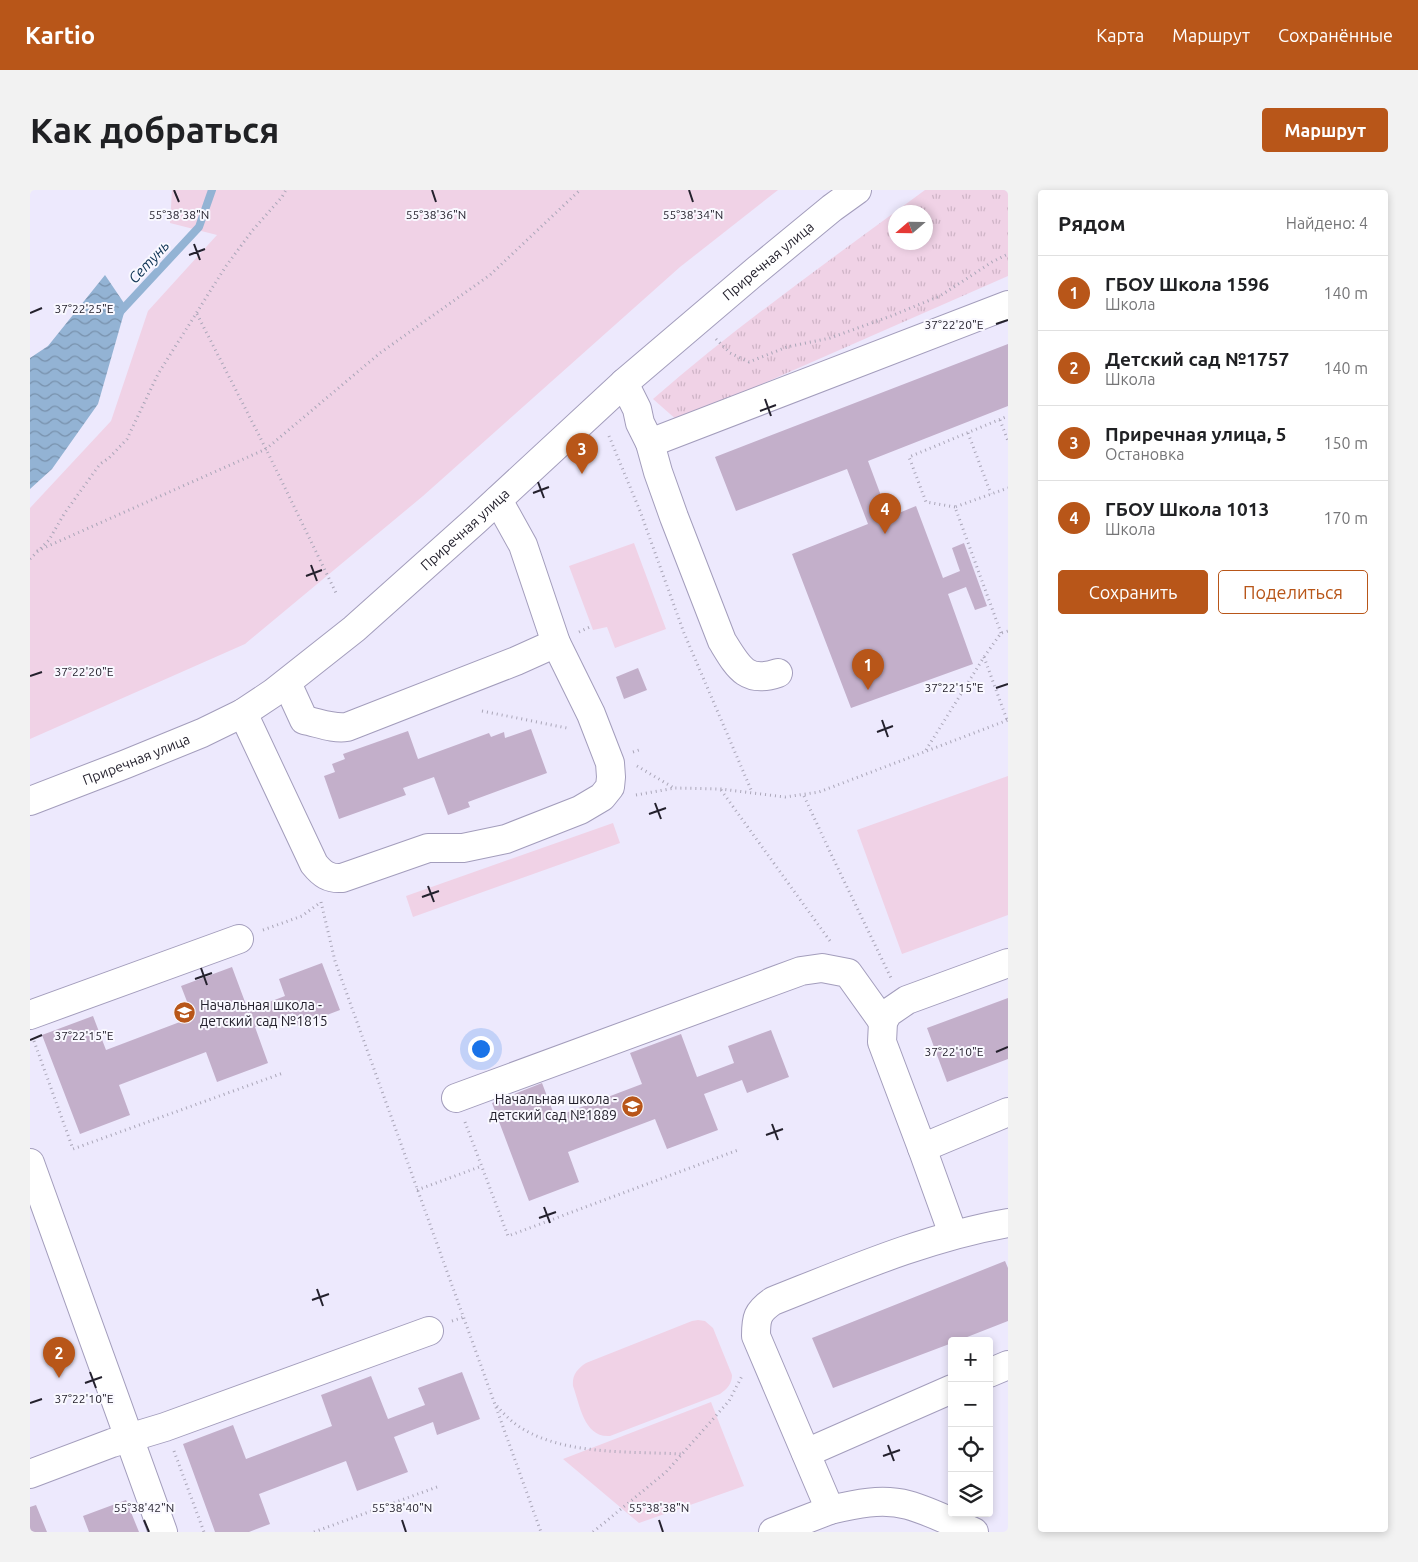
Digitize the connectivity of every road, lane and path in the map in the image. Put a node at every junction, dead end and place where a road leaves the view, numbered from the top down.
1 (286, 190) edge
2 (580, 190) edge
3 (856, 190) edge
4 (1008, 254) edge
5 (1008, 305) edge
6 (196, 313) junction
7 (697, 322) junction
8 (624, 382) junction
9 (1008, 416) edge
10 (1000, 420) junction
11 (968, 433) junction
12 (609, 436) dead end
13 (1008, 441) edge
14 (650, 443) junction
15 (266, 449) junction
16 (1008, 488) edge
17 (991, 494) junction
18 (498, 500) junction
19 (954, 508) junction
20 (37, 551) junction
21 (30, 559) edge
22 (337, 595) dead end
23 (1008, 631) edge
24 (1001, 633) junction
25 (556, 643) junction
26 (984, 657) junction
27 (778, 673) dead end
28 (287, 683) junction
29 (482, 711) dead end
30 (243, 713) junction
31 (1007, 720) edge
32 (598, 734) junction
33 (926, 751) junction
34 (610, 787) junction
35 (721, 789) junction
36 (752, 793) junction
37 (804, 796) junction
38 (30, 801) edge
39 (320, 871) junction
40 (321, 902) junction
41 (239, 939) joint
42 (1008, 963) edge
43 (848, 973) junction
44 (894, 982) dead end
45 (883, 1022) junction
46 (32, 1027) edge
47 (283, 1073) dead end
48 (456, 1098) joint
49 (1008, 1112) edge
50 (922, 1148) junction
51 (738, 1150) dead end
52 (30, 1163) edge
53 (482, 1166) junction
54 (417, 1190) junction
55 (1008, 1223) edge
56 (953, 1234) junction
57 (429, 1331) dead end
58 (756, 1336) junction
59 (1008, 1365) edge
60 (993, 1371) edge
61 (948, 1391) edge
62 (495, 1404) junction
63 (165, 1427) junction
64 (128, 1438) junction
65 (806, 1453) junction
66 (682, 1454) junction
67 (30, 1474) edge
68 (437, 1487) dead end
69 (830, 1510) junction
70 (163, 1532) edge
71 (204, 1532) edge
72 (314, 1532) edge
73 (541, 1532) edge
74 (593, 1532) edge
75 (773, 1532) edge
76 (974, 1532) edge

1 - 6 path
2 - 15 path
3 - 7 street, Приречная улица
4 - 7 path
5 - 14 street
6 - 15 path
6 - 20 path
7 - 8 street, Приречная улица
8 - 14 street
8 - 18 street, Приречная улица
9 - 10 path
10 - 11 path
10 - 13 path
11 - 17 path
11 - 19 path
12 - 36 path
14 - 27 street
15 - 20 path
15 - 22 path
16 - 17 path
17 - 19 path
18 - 25 street
18 - 28 street, Приречная улица
19 - 24 path
20 - 21 path
23 - 24 path
24 - 26 path
25 - 28 street
25 - 32 street
26 - 31 path
26 - 33 path
28 - 30 street, Приречная улица
29 - 32 path
30 - 38 street, Приречная улица
30 - 39 street
31 - 33 path
32 - 34 street
33 - 37 path
34 - 35 path
34 - 39 street
35 - 36 path
35 - 43 path
36 - 37 path
37 - 44 path
39 - 40 path
40 - 41 path
40 - 54 path
41 - 46 street
42 - 45 street
43 - 45 street
43 - 48 street
45 - 50 street
46 - 47 path
48 - 53 path
49 - 50 street
50 - 56 street
51 - 53 path
52 - 64 street
53 - 54 path
54 - 62 path
55 - 56 street
56 - 58 street
57 - 63 street
58 - 65 street
58 - 66 path
59 - 60 street
61 - 65 street
62 - 66 path
62 - 73 path
63 - 64 street
63 - 71 path
64 - 67 street
64 - 70 street
65 - 69 street
66 - 74 path
68 - 72 path
69 - 75 street
69 - 76 street

